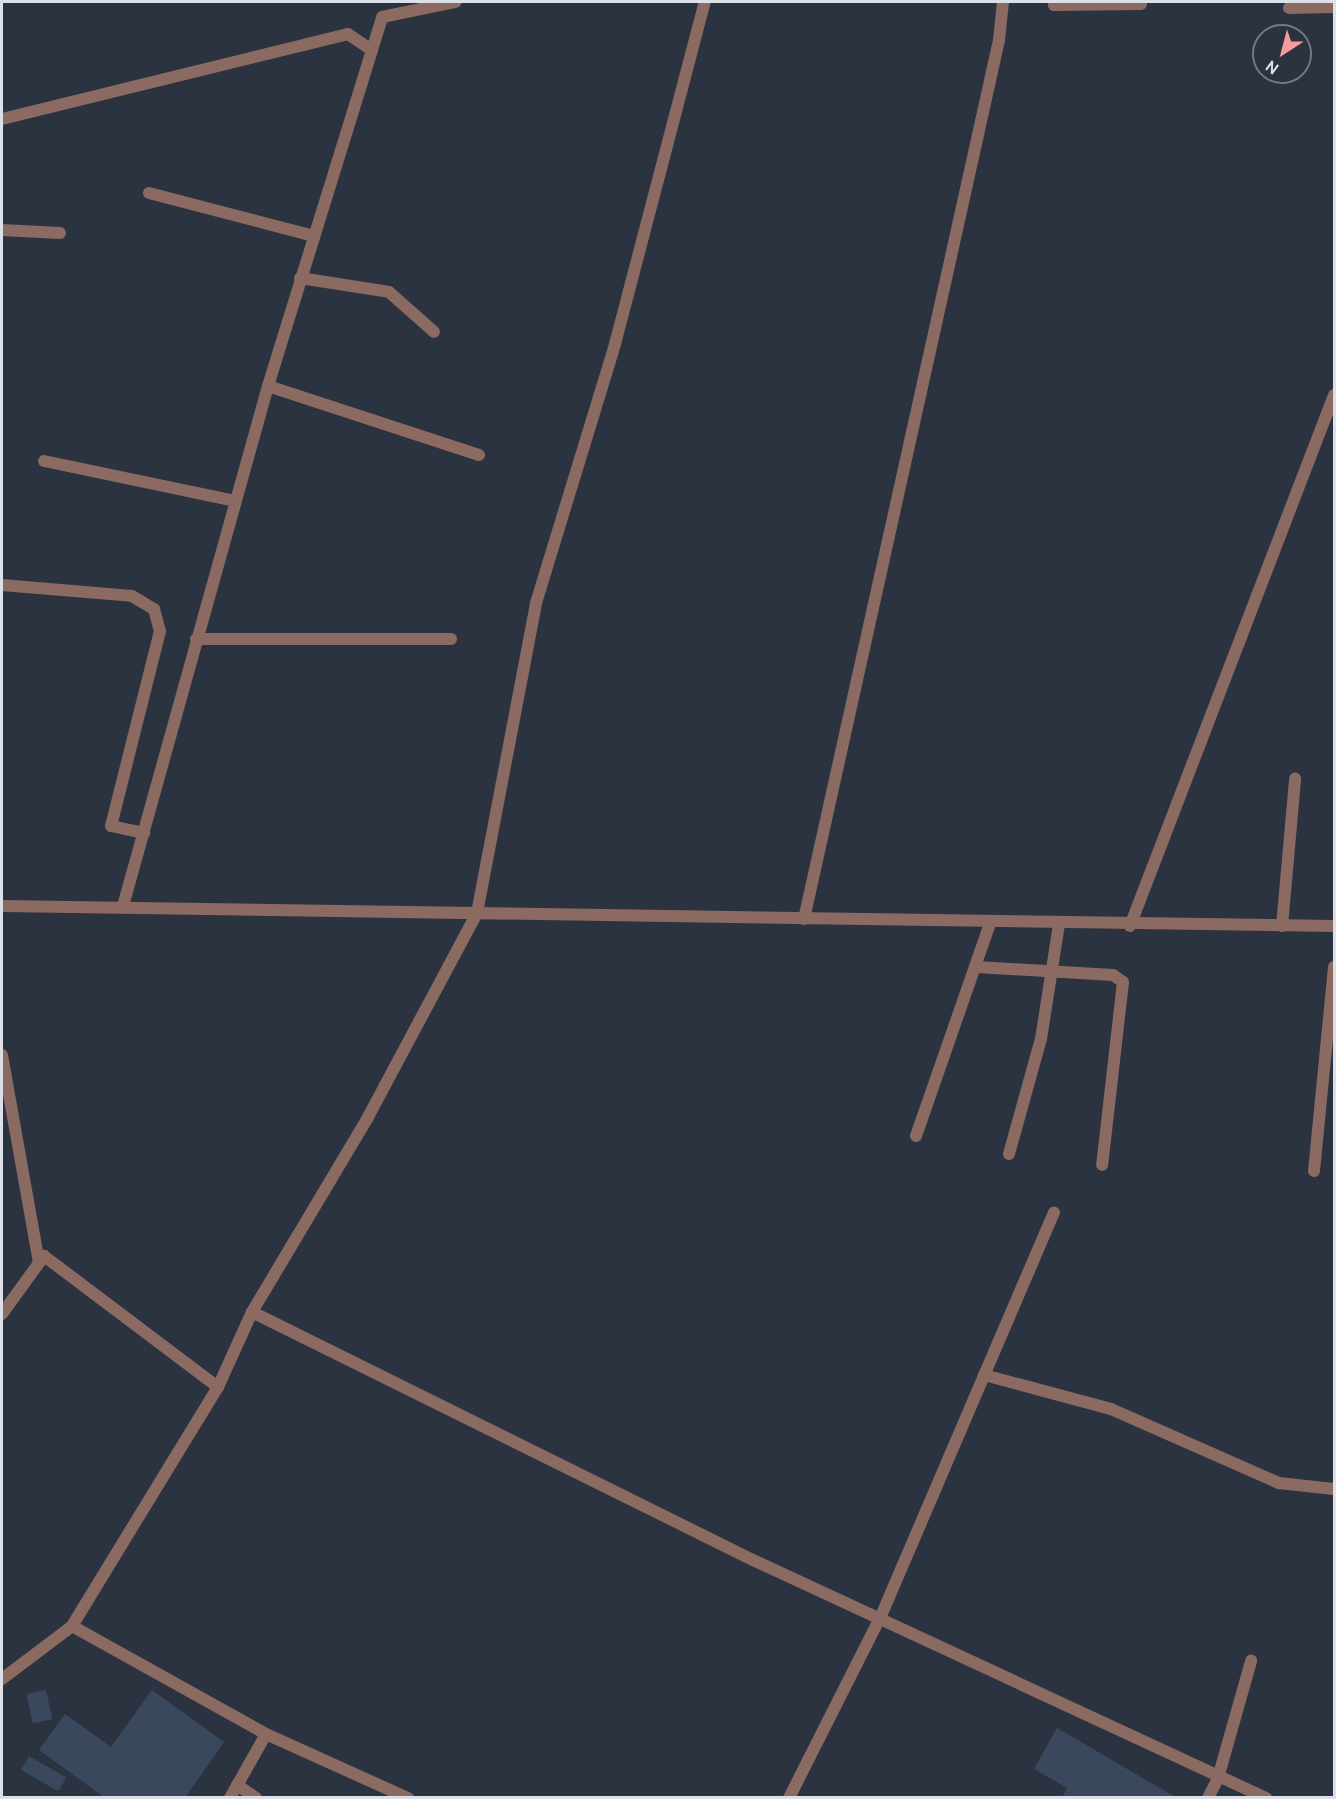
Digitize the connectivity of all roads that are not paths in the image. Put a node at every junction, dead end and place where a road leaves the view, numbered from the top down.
1 (455, 2) edge
2 (705, 2) edge
3 (1003, 2) edge
4 (1054, 2) edge
5 (1141, 4) dead end
6 (1335, 7) edge
7 (1289, 8) dead end
8 (372, 50) junction
9 (2, 119) edge
10 (149, 193) dead end
11 (2, 230) edge
12 (60, 233) dead end
13 (314, 236) junction
14 (300, 278) junction
15 (434, 332) dead end
16 (268, 386) junction
17 (1335, 395) edge
18 (479, 455) dead end
19 (44, 461) dead end
20 (235, 501) junction
21 (2, 585) edge
22 (196, 639) junction
23 (451, 639) dead end
24 (1295, 779) dead end
25 (144, 833) junction
26 (2, 906) edge
27 (123, 906) junction
28 (477, 913) junction
29 (804, 919) junction
30 (990, 923) junction
31 (1059, 924) junction
32 (1130, 926) junction
33 (1282, 926) junction
34 (1335, 926) edge
35 (977, 967) junction
36 (1335, 967) edge
37 (1051, 972) junction
38 (2, 1055) edge
39 (916, 1136) dead end
40 (1010, 1154) dead end
41 (1102, 1165) dead end
42 (1314, 1171) dead end
43 (1054, 1213) dead end
44 (39, 1262) junction
45 (252, 1312) junction
46 (2, 1314) edge
47 (984, 1375) junction
48 (218, 1387) junction
49 (1335, 1489) edge
50 (881, 1616) junction
51 (72, 1626) junction
52 (1251, 1661) dead end
53 (2, 1679) edge
54 (266, 1734) junction
55 (1218, 1778) junction
56 (237, 1785) junction
57 (230, 1797) edge
58 (256, 1797) edge
59 (408, 1797) edge
60 (789, 1797) edge
61 (1208, 1797) edge
62 (1266, 1797) edge

1 - 8 street
2 - 28 street
3 - 29 street
4 - 5 street
6 - 7 street
8 - 9 street
8 - 13 street
10 - 13 street
11 - 12 street
13 - 14 street
14 - 15 street
14 - 16 street
16 - 18 street
16 - 20 street
17 - 32 street
19 - 20 street
20 - 22 street
21 - 25 street
22 - 23 street
22 - 25 street
24 - 33 street
25 - 27 street
26 - 27 street
27 - 28 street
28 - 29 street
28 - 45 street
29 - 30 street
30 - 31 street
30 - 35 street
31 - 32 street
31 - 37 street
32 - 33 street
33 - 34 street
35 - 37 street
35 - 39 street
36 - 42 street
37 - 40 street
37 - 41 street
38 - 44 street
43 - 47 street
44 - 46 street
44 - 48 street
45 - 48 street
45 - 50 street
47 - 49 street
47 - 50 street
48 - 51 street
50 - 55 street
50 - 60 street
51 - 53 street
51 - 54 street
52 - 55 street
54 - 56 street
54 - 59 street
55 - 61 street
55 - 62 street
56 - 57 street
56 - 58 street

